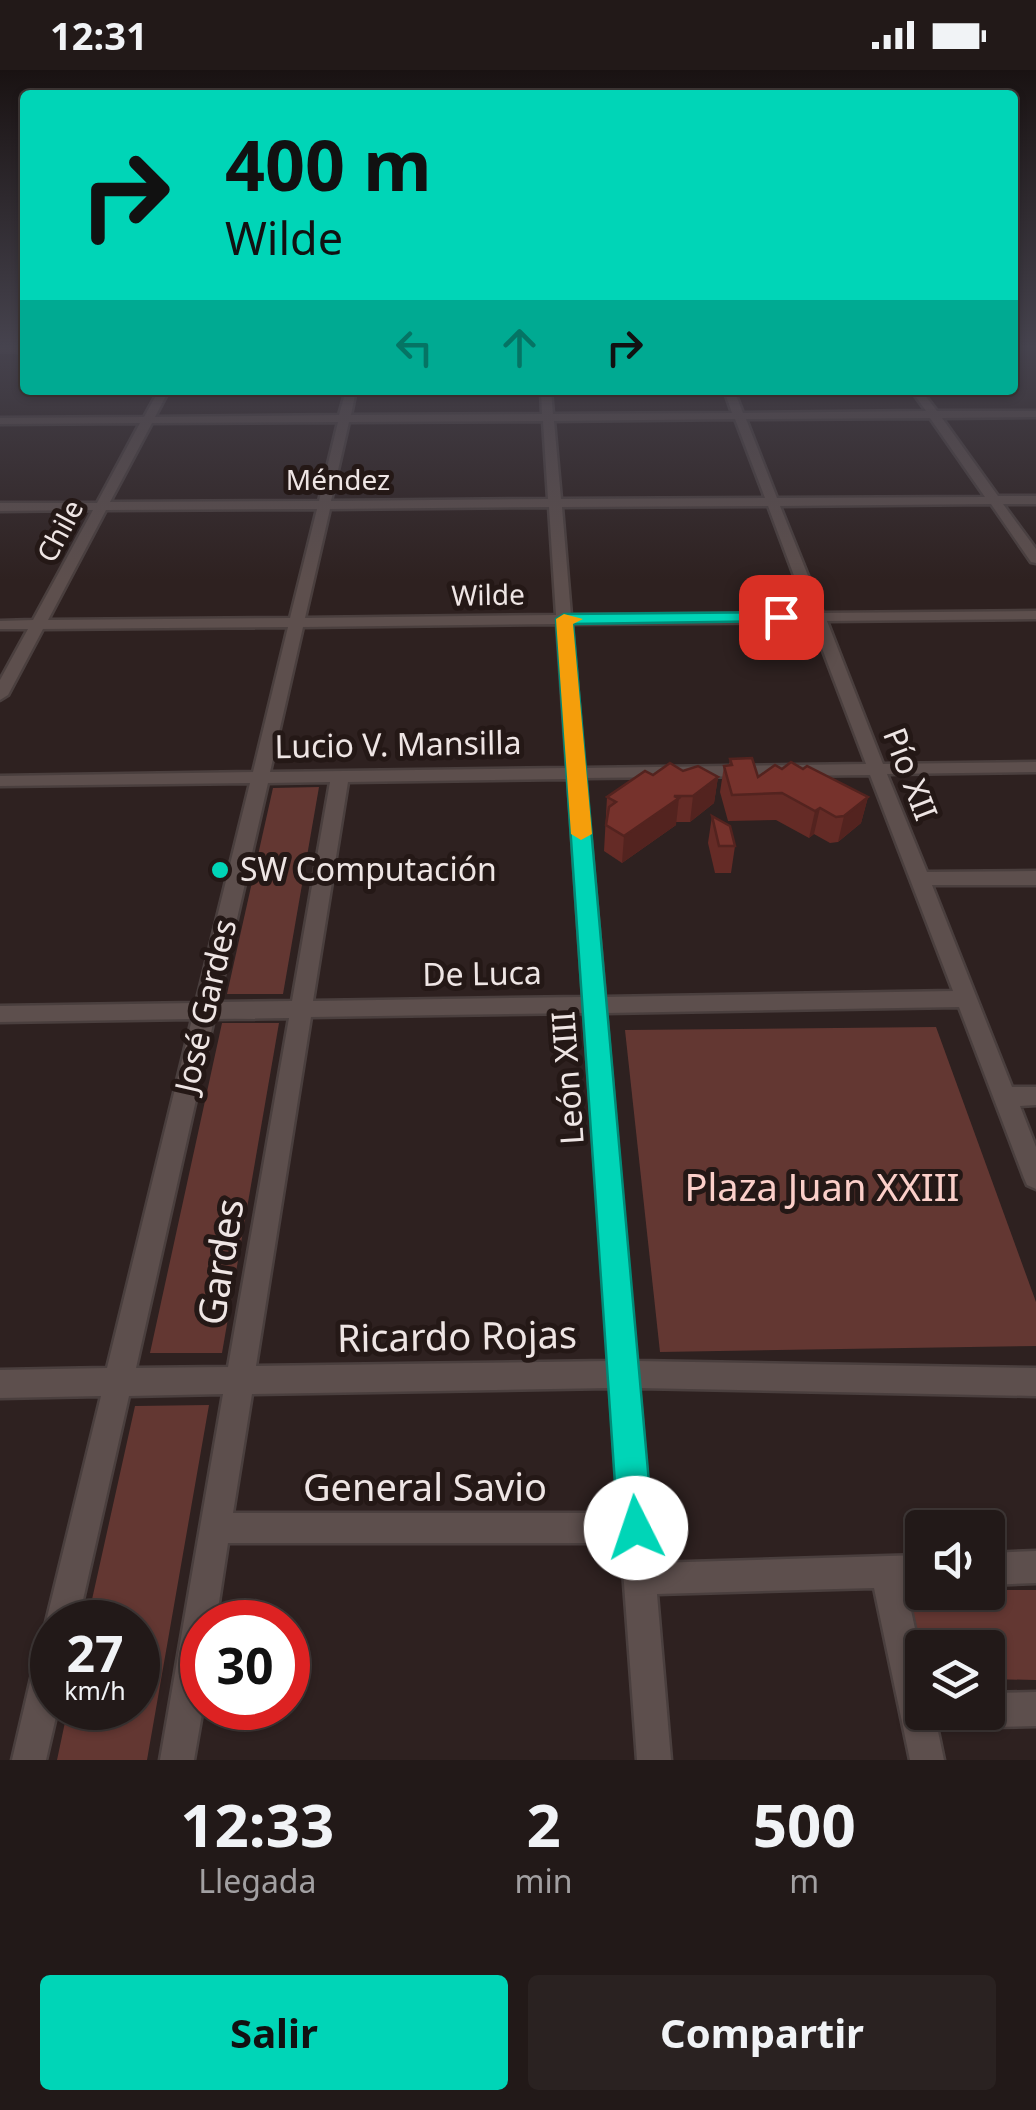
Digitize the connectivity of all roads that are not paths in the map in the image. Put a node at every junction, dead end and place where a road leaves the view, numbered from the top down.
1 (146, 423) edge
2 (343, 423) edge
3 (548, 423) edge
4 (742, 423) edge
5 (939, 423) edge
6 (995, 500) junction
7 (1036, 500) edge
8 (772, 502) junction
9 (555, 504) junction
10 (324, 505) junction
11 (102, 506) junction
12 (0, 507) edge
13 (1036, 559) edge
14 (1036, 615) edge
15 (817, 616) junction
16 (564, 619) junction
17 (296, 622) junction
18 (38, 624) junction
19 (0, 625) edge
20 (0, 695) edge
21 (1036, 767) edge
22 (876, 769) junction
23 (576, 773) junction
24 (340, 776) junction
25 (260, 777) junction
26 (0, 781) edge
27 (1036, 878) edge
28 (919, 879) junction
29 (965, 999) junction
30 (595, 1005) junction
31 (302, 1009) junction
32 (205, 1011) junction
33 (0, 1014) edge
34 (1003, 1096) junction
35 (1036, 1096) edge
36 (1036, 1178) edge
37 (624, 1374) junction
38 (240, 1380) junction
39 (118, 1382) junction
40 (1036, 1382) edge
41 (0, 1384) edge
42 (215, 1528) junction
43 (636, 1528) junction
44 (1036, 1567) edge
45 (1005, 1568) edge
46 (905, 1571) edge
47 (888, 1572) junction
48 (640, 1578) junction
49 (67, 1600) edge
50 (905, 1646) edge
51 (1036, 1709) edge
52 (1005, 1710) edge
53 (36, 1730) edge
54 (923, 1730) edge
55 (29, 1760) edge
56 (177, 1760) edge
57 (654, 1760) edge
58 (927, 1760) edge

1 - 11 street, Chile
2 - 10 street, José Gardes
3 - 9 street, León XIII
4 - 8 street, Pío XII
5 - 6 street
6 - 7 street, Méndez
6 - 8 street, Méndez
6 - 13 street
8 - 9 street, Méndez
8 - 15 street, Pío XII
9 - 10 street, Méndez
9 - 16 street, León XIII
10 - 11 street, Méndez
10 - 17 street, José Gardes
11 - 12 street, Méndez
11 - 18 street, Chile
14 - 15 street, Wilde
15 - 16 street, Wilde
15 - 22 street, Pío XII
16 - 17 street, Wilde
16 - 23 street, León XIII
17 - 18 street, Wilde
17 - 25 street, José Gardes
18 - 19 street, Wilde
18 - 20 street, Chile
21 - 22 street, Lucio V. Mansilla
22 - 23 street, Lucio V. Mansilla
22 - 28 street, Pío XII
23 - 24 street, Lucio V. Mansilla
23 - 30 street, León XIII
24 - 25 street, Lucio V. Mansilla
24 - 31 street, Gardes
25 - 26 street, Lucio V. Mansilla
25 - 32 street, José Gardes
27 - 28 street
28 - 29 street, Pío XII
29 - 30 street, De Luca
29 - 34 street, Pío XII
30 - 31 street, De Luca
30 - 37 street, León XIII
31 - 32 street, De Luca
31 - 38 street, Gardes
32 - 33 street, De Luca
32 - 39 street, José Gardes
34 - 35 street
34 - 36 street, Pío XII
37 - 38 street, Ricardo Rojas
37 - 40 street, Ricardo Rojas
37 - 43 street, León XIII
38 - 39 street, Ricardo Rojas
38 - 42 street, Gardes
39 - 41 street, Ricardo Rojas
39 - 49 street, José Gardes
42 - 43 street, General Savio
42 - 56 street, Gardes
43 - 48 street, León XIII
44 - 45 street
46 - 47 street
47 - 48 street
47 - 50 street
48 - 57 street, León XIII
51 - 52 street
53 - 55 street
54 - 58 street

